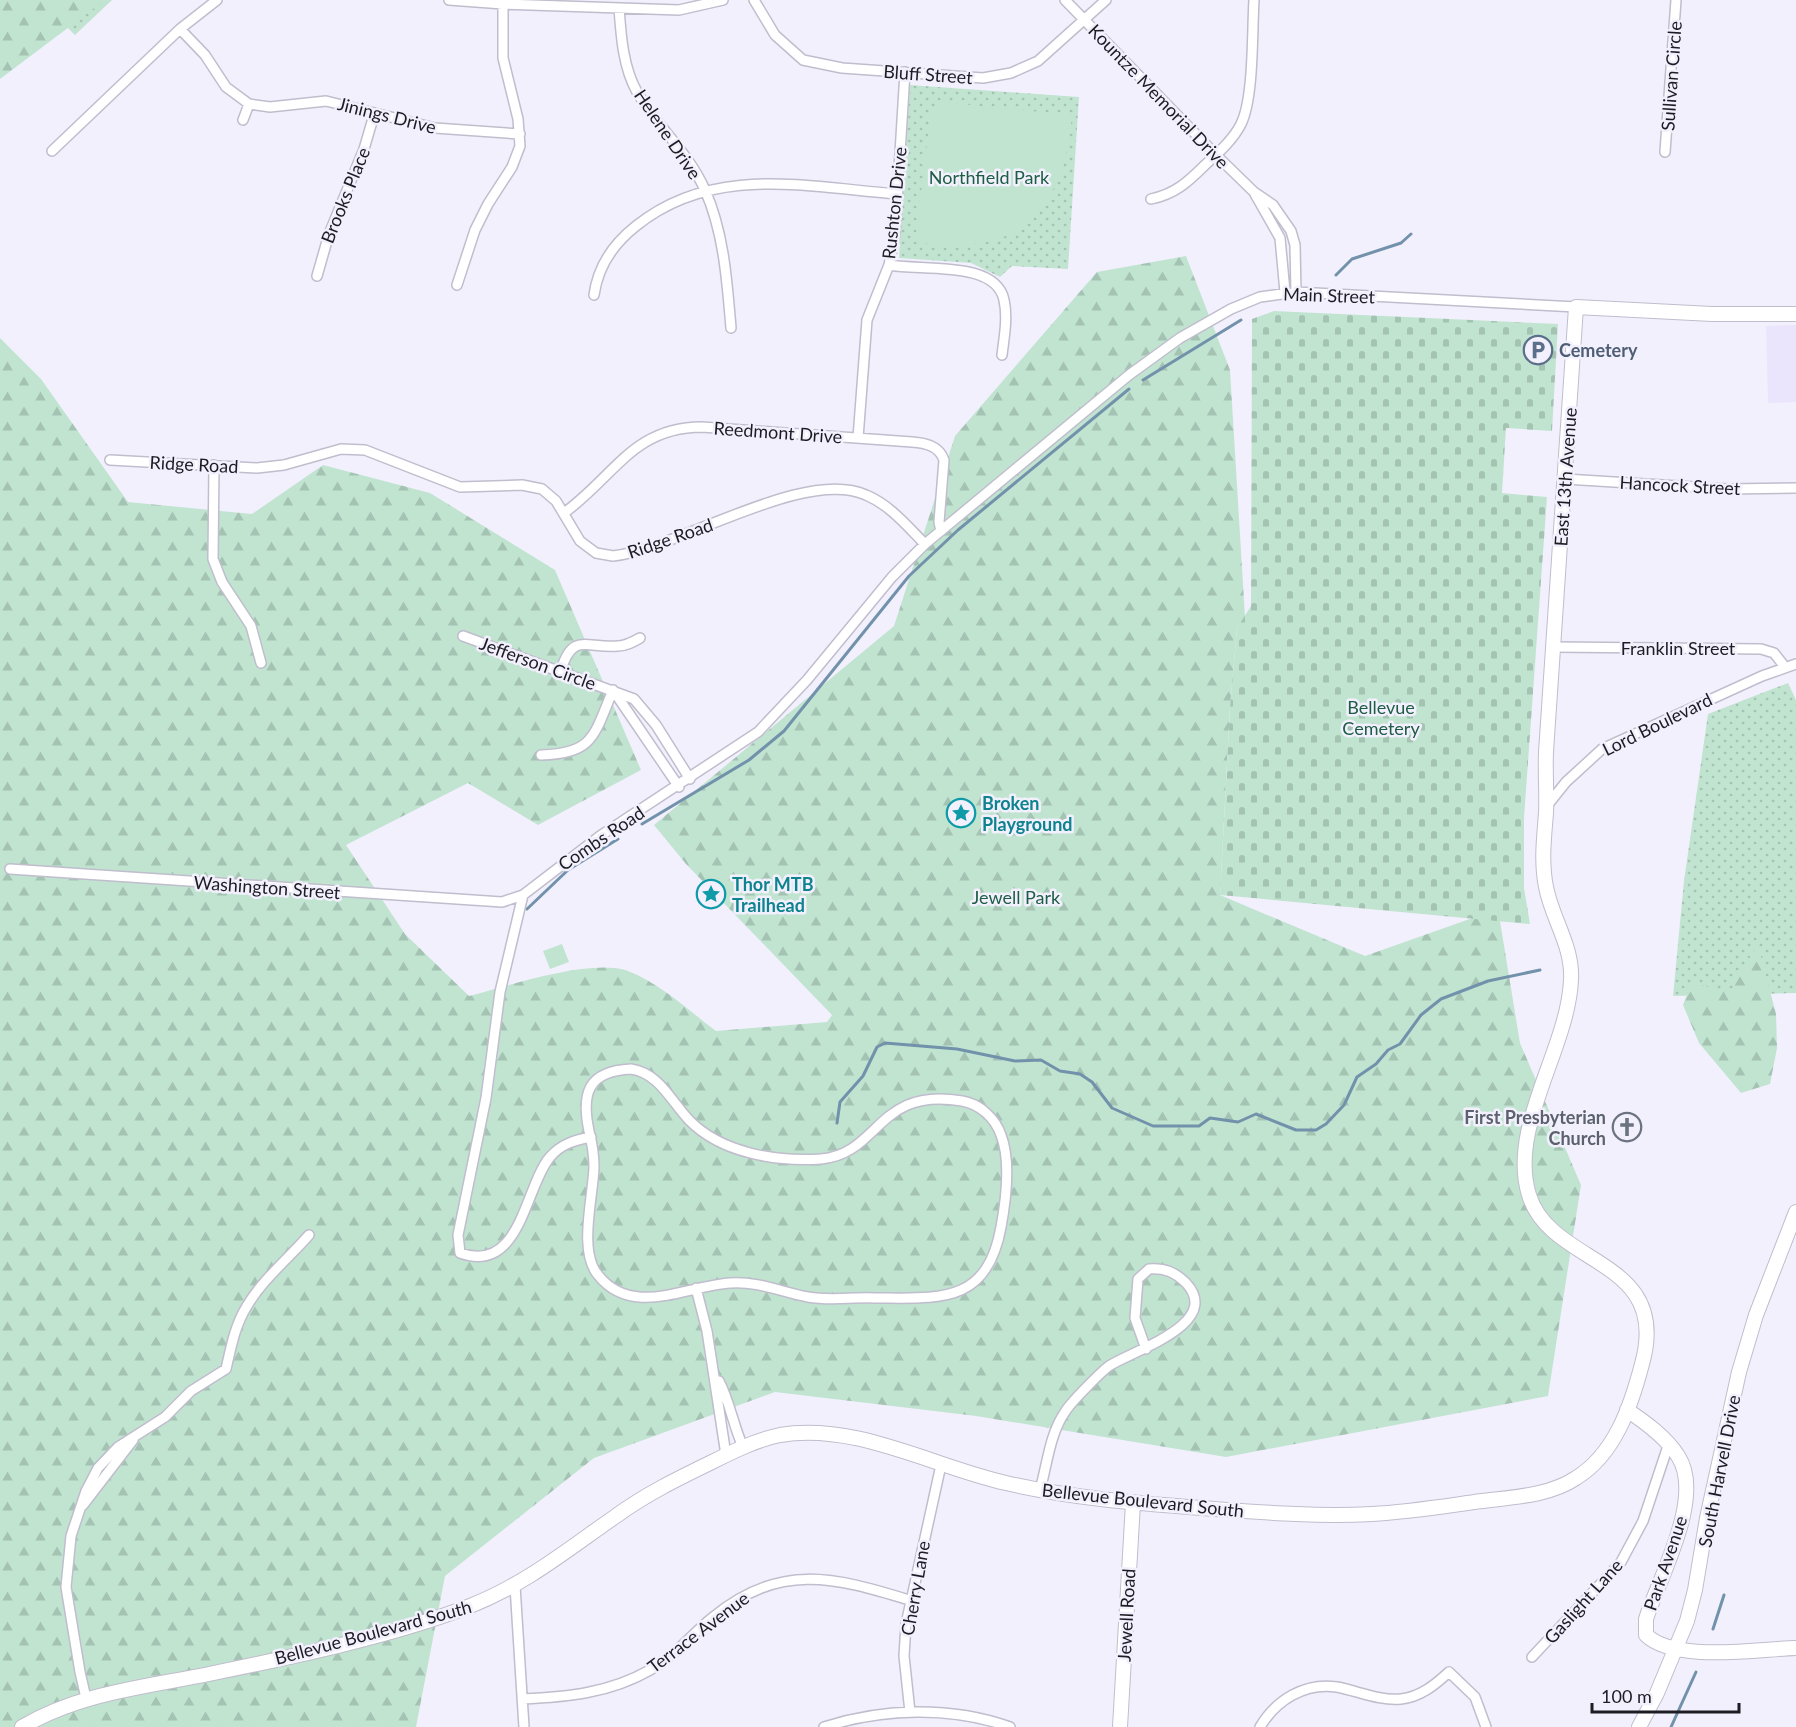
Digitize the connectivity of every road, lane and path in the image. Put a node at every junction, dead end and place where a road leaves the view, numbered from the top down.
1 (217, 0) edge
2 (449, 0) edge
3 (723, 0) edge
4 (754, 0) edge
5 (1065, 0) edge
6 (1106, 0) edge
7 (1254, 0) edge
8 (1676, 0) edge
9 (502, 4) junction
10 (619, 8) junction
11 (1085, 20) junction
12 (180, 29) junction
13 (905, 72) junction
14 (249, 104) junction
15 (374, 115) junction
16 (243, 120) dead end
17 (520, 134) junction
18 (52, 151) dead end
19 (1665, 152) dead end
20 (1216, 155) junction
21 (705, 189) junction
22 (1254, 192) junction
23 (897, 194) junction
24 (1151, 199) dead end
25 (889, 265) junction
26 (317, 276) dead end
27 (457, 285) dead end
28 (1285, 292) junction
29 (1296, 292) junction
30 (594, 295) dead end
31 (1576, 307) junction
32 (1796, 314) edge
33 (731, 328) dead end
34 (1002, 355) dead end
35 (858, 438) junction
36 (110, 460) dead end
37 (214, 465) junction
38 (1565, 478) junction
39 (1796, 488) edge
40 (564, 513) junction
41 (941, 531) junction
42 (925, 544) junction
43 (463, 636) dead end
44 (640, 638) dead end
45 (1552, 647) junction
46 (261, 663) dead end
47 (1796, 664) edge
48 (1785, 667) junction
49 (561, 670) junction
50 (613, 690) junction
51 (541, 755) dead end
52 (690, 779) junction
53 (679, 787) junction
54 (1546, 807) junction
55 (10, 868) dead end
56 (523, 895) junction
57 (591, 1137) junction
58 (1796, 1212) edge
59 (309, 1235) dead end
60 (696, 1288) junction
61 (1146, 1349) junction
62 (714, 1374) junction
63 (1627, 1410) junction
64 (1669, 1443) junction
65 (743, 1447) junction
66 (726, 1455) junction
67 (941, 1466) junction
68 (1040, 1490) junction
69 (1133, 1503) junction
70 (515, 1586) junction
71 (909, 1600) junction
72 (1796, 1648) edge
73 (1676, 1649) junction
74 (1533, 1657) dead end
75 (86, 1698) junction
76 (522, 1699) junction
77 (910, 1712) junction
78 (990, 1724) edge
79 (22, 1727) edge
80 (524, 1727) edge
81 (824, 1727) edge
82 (1010, 1727) edge
83 (1120, 1727) edge
84 (1260, 1727) edge
85 (1486, 1727) edge
86 (1639, 1727) edge

1 - 12 street
2 - 9 street
3 - 10 street
4 - 13 street, Bluff Street
5 - 11 street, Kountze Memorial Drive
6 - 11 street, Bluff Street
7 - 20 street
8 - 19 street, Sullivan Circle
9 - 10 street
9 - 17 street
10 - 21 street, Helene Drive
11 - 13 street, Bluff Street
11 - 20 street, Kountze Memorial Drive
12 - 14 street
12 - 18 street
13 - 23 street, Rushton Drive
14 - 15 street, Jinings Drive
14 - 16 street
15 - 17 street, Jinings Drive
15 - 26 street, Brooks Place
17 - 27 street
20 - 22 street, Kountze Memorial Drive
20 - 24 street
21 - 23 street
21 - 30 street
21 - 33 street, Helene Drive
22 - 28 street
22 - 29 street
23 - 25 street, Rushton Drive
25 - 34 street
25 - 35 street, Rushton Drive
28 - 29 street, Main Street
28 - 41 street, Main Street
29 - 31 street, Main Street
31 - 32 street, Main Street
31 - 38 street, East 13th Avenue
35 - 40 street, Reedmont Drive
35 - 41 street, Reedmont Drive
36 - 37 street, Ridge Road
37 - 40 street, Ridge Road
37 - 46 street
38 - 39 street, Hancock Street
38 - 45 street, East 13th Avenue
40 - 42 street, Ridge Road
41 - 42 street, Combs Road
42 - 52 street, Combs Road
43 - 49 street, Jefferson Circle
44 - 49 street
45 - 48 street, Franklin Street
45 - 54 street, East 13th Avenue
47 - 48 street
48 - 54 street, Lord Boulevard
49 - 50 street, Jefferson Circle
50 - 51 street
50 - 52 street, Jefferson Circle
50 - 53 street, Jefferson Circle
52 - 53 street, Combs Road
53 - 56 street, Combs Road
54 - 63 street, Bellevue Boulevard South
55 - 56 street, Washington Street
56 - 57 street
57 - 60 street
57 - 60 street
58 - 73 street, South Harvell Drive
59 - 75 street
60 - 62 street
61 - 61 street
61 - 68 street
62 - 65 street
62 - 66 street
63 - 64 street, Park Avenue
63 - 69 street, Bellevue Boulevard South
64 - 73 street, Park Avenue
64 - 74 street, Gaslight Lane
65 - 66 street, Bellevue Boulevard South
65 - 67 street, Bellevue Boulevard South
66 - 70 street, Bellevue Boulevard South
67 - 68 street, Bellevue Boulevard South
67 - 71 street, Cherry Lane
68 - 69 street, Bellevue Boulevard South
69 - 83 street, Jewell Road
70 - 75 street, Bellevue Boulevard South
70 - 76 street
71 - 76 street, Terrace Avenue
71 - 77 street, Cherry Lane
72 - 73 street
73 - 86 street, South Harvell Drive
75 - 79 street, Bellevue Boulevard South
76 - 80 street
77 - 78 street
77 - 81 street
78 - 82 street
84 - 85 street

